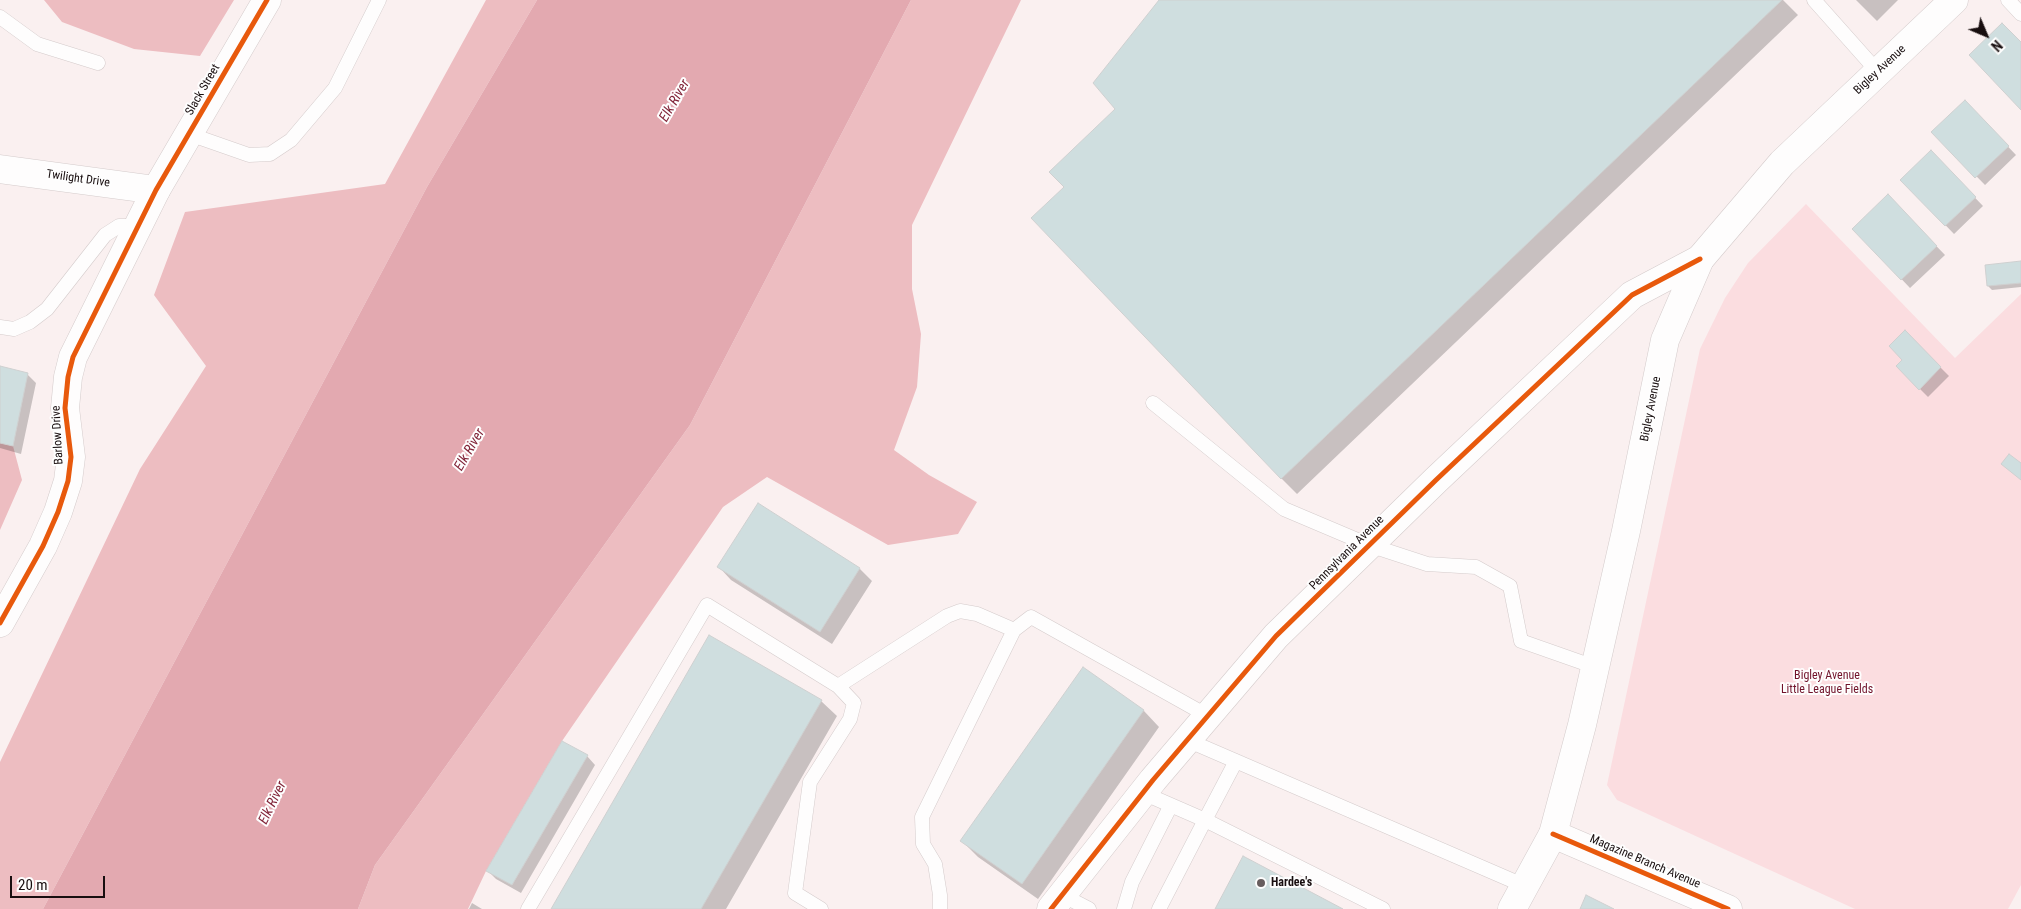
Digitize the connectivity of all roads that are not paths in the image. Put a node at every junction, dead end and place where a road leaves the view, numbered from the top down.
1 (267, 0) edge
2 (379, 0) edge
3 (1814, 0) edge
4 (1954, 0) edge
5 (2008, 0) edge
6 (2021, 14) edge
7 (0, 17) edge
8 (98, 63) dead end
9 (1878, 72) junction
10 (189, 134) junction
11 (0, 169) edge
12 (156, 190) junction
13 (137, 226) junction
14 (1700, 260) junction
15 (0, 327) edge
16 (1153, 403) dead end
17 (1369, 545) junction
18 (0, 622) edge
19 (1014, 630) junction
20 (1595, 667) junction
21 (838, 686) junction
22 (1208, 716) junction
23 (1187, 740) junction
24 (1236, 761) junction
25 (1143, 793) junction
26 (1171, 806) junction
27 (1205, 820) junction
28 (1553, 834) junction
29 (1525, 886) junction
30 (1057, 902) edge
31 (528, 909) edge
32 (821, 909) edge
33 (940, 909) edge
34 (1089, 909) edge
35 (1124, 909) edge
36 (1159, 909) edge
37 (1383, 909) edge
38 (1512, 909) edge
39 (1728, 909) edge

1 - 10 street, Slack Street
2 - 10 lane
3 - 9 lane
4 - 9 street, Bigley Avenue
5 - 6 lane
7 - 8 lane
9 - 14 street, Bigley Avenue
10 - 12 street, Slack Street
11 - 12 street, Twilight Drive
12 - 13 street, Barlow Drive
13 - 15 lane
13 - 18 street, Barlow Drive
14 - 17 street, Pennsylvania Avenue
14 - 20 street, Bigley Avenue
16 - 17 lane
17 - 20 lane
17 - 22 street, Pennsylvania Avenue
19 - 21 lane
19 - 22 lane
19 - 33 lane
20 - 28 street, Bigley Avenue
21 - 31 lane
21 - 32 lane
22 - 23 street, Pennsylvania Avenue
23 - 24 lane
23 - 25 street, Pennsylvania Avenue
24 - 27 lane
24 - 29 lane
25 - 26 lane
25 - 30 street, Pennsylvania Avenue
26 - 27 lane
26 - 35 lane
27 - 36 lane
27 - 37 lane
28 - 29 street, Bigley Avenue
28 - 39 street, Magazine Branch Avenue
29 - 38 street, Bigley Avenue
30 - 34 lane

